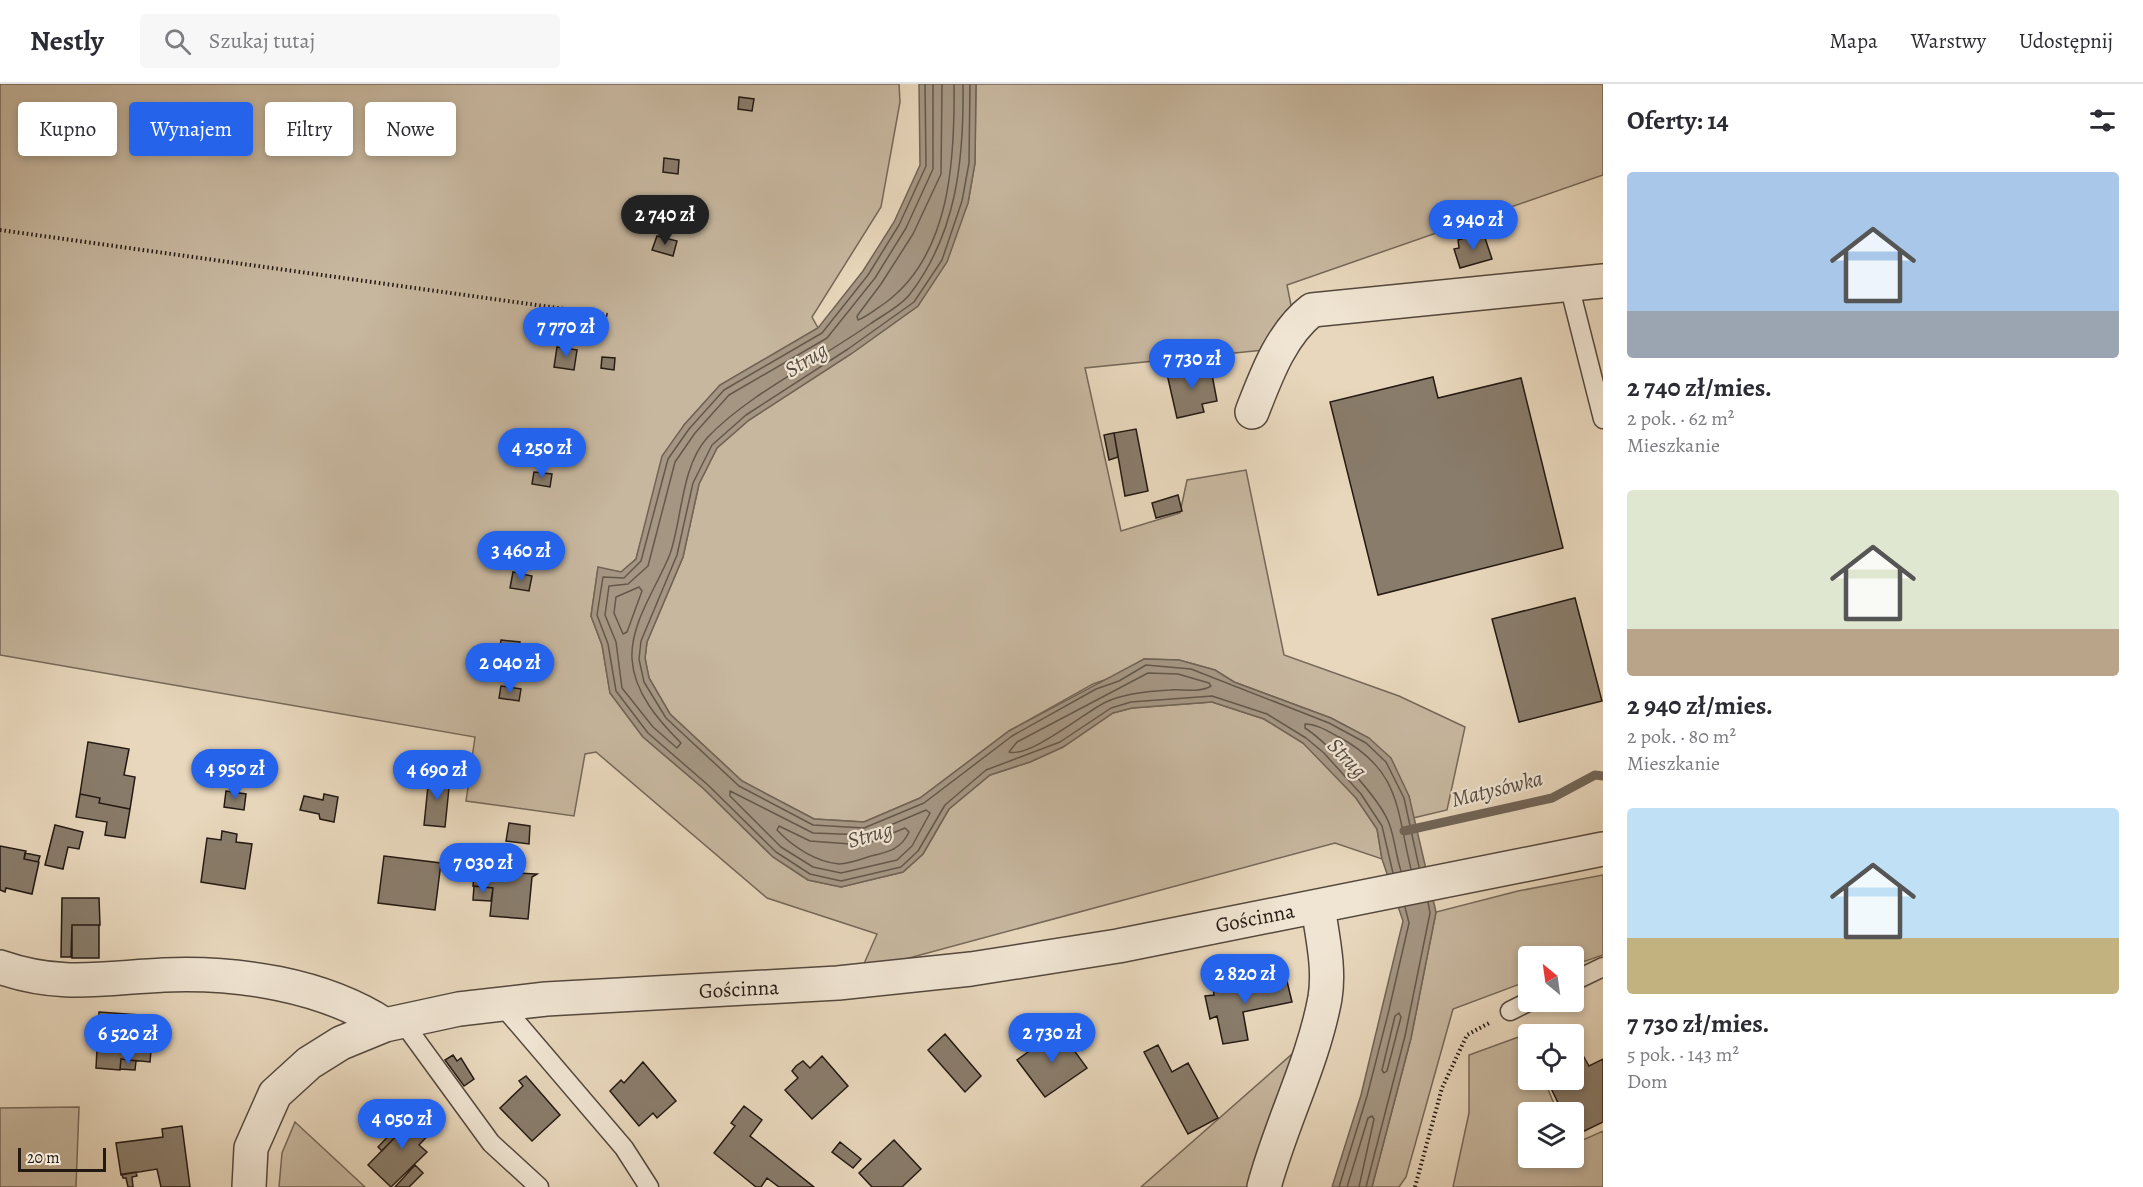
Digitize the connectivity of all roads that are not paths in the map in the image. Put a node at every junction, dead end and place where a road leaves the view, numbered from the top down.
1 (1603, 281) edge
2 (1569, 285) junction
3 (1252, 412) dead end
4 (1603, 419) edge
5 (1603, 849) edge
6 (1331, 903) junction
7 (0, 967) edge
8 (1603, 967) edge
9 (1584, 976) edge
10 (501, 1004) junction
11 (1518, 1007) edge
12 (1510, 1011) road end
13 (393, 1023) junction
14 (249, 1187) edge
15 (539, 1187) edge
16 (649, 1187) edge
17 (1264, 1187) edge

1 - 2 street
2 - 3 street
2 - 4 lane
5 - 6 street, Gościnna
6 - 10 street, Gościnna
6 - 17 street, Gościnna
7 - 13 street
8 - 9 lane
10 - 13 street, Gościnna
10 - 16 lane
11 - 12 lane
13 - 14 street, Gościnna
13 - 15 lane

